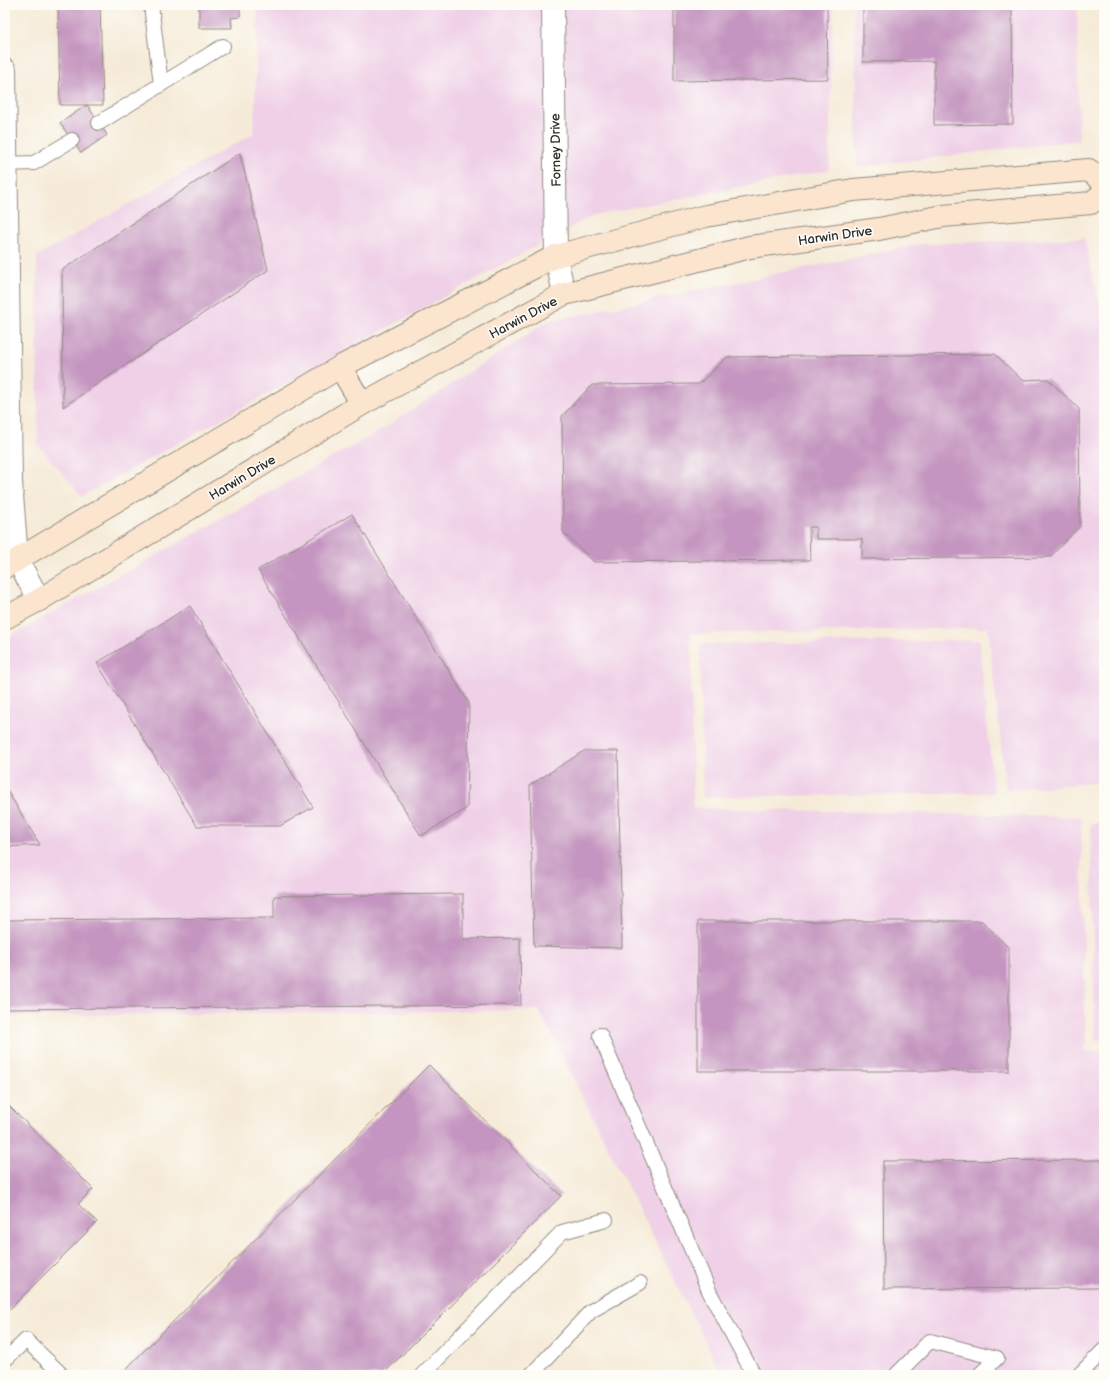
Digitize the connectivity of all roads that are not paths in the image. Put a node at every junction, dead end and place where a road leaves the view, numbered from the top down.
1 (151, 5) edge
2 (553, 5) edge
3 (223, 46) dead end
4 (5, 70) edge
5 (161, 84) junction
6 (99, 123) dead end
7 (72, 140) dead end
8 (6, 164) junction
9 (1104, 183) edge
10 (1104, 193) edge
11 (556, 256) junction
12 (564, 294) junction
13 (7, 308) edge
14 (340, 367) junction
15 (362, 404) junction
16 (11, 563) edge
17 (39, 600) junction
18 (5, 618) edge
19 (600, 1035) dead end
20 (606, 1220) dead end
21 (640, 1283) dead end
22 (1104, 1350) edge
23 (5, 1360) edge
24 (62, 1375) edge
25 (422, 1375) edge
26 (531, 1375) edge
27 (754, 1375) edge
28 (896, 1375) edge
29 (979, 1375) edge
30 (1079, 1375) edge

1 - 5 lane
2 - 11 street, Forney Drive
3 - 5 lane
4 - 8 street
5 - 6 lane
7 - 8 lane
8 - 13 street
9 - 11 main road
10 - 12 main road, Harwin Drive
11 - 12 street, Forney Drive
11 - 14 main road
12 - 15 main road, Harwin Drive
13 - 16 street
14 - 15 main road
14 - 16 main road
15 - 17 main road, Harwin Drive
16 - 17 street
17 - 18 main road, Harwin Drive
19 - 27 lane
20 - 25 lane
21 - 26 lane
22 - 30 lane
23 - 24 lane
28 - 29 lane

